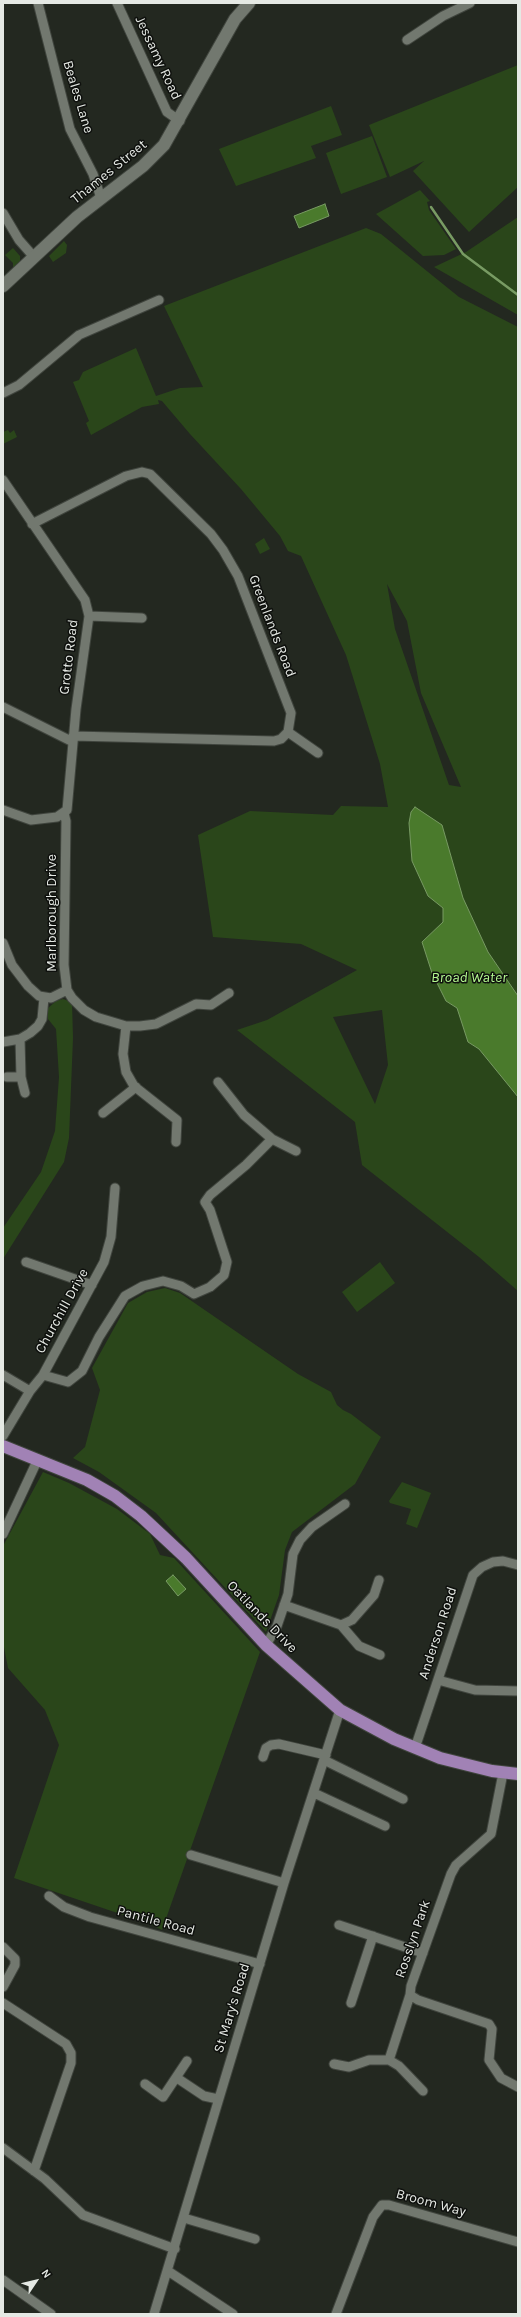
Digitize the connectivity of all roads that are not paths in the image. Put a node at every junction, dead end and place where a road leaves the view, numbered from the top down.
1 (38, 3) edge
2 (117, 3) edge
3 (249, 3) edge
4 (470, 3) edge
5 (407, 40) dead end
6 (180, 121) junction
7 (102, 198) junction
8 (3, 213) edge
9 (34, 257) junction
10 (3, 286) edge
11 (158, 300) dead end
12 (3, 393) edge
13 (3, 480) edge
14 (32, 524) junction
15 (89, 616) junction
16 (142, 618) dead end
17 (3, 706) edge
18 (288, 732) junction
19 (73, 739) junction
20 (318, 753) dead end
21 (3, 810) edge
22 (64, 813) junction
23 (3, 943) edge
24 (67, 990) junction
25 (229, 994) dead end
26 (44, 998) junction
27 (126, 1026) junction
28 (20, 1039) junction
29 (3, 1042) edge
30 (7, 1077) dead end
31 (21, 1077) junction
32 (218, 1082) dead end
33 (136, 1087) junction
34 (25, 1093) dead end
35 (103, 1113) dead end
36 (272, 1139) junction
37 (176, 1142) dead end
38 (296, 1151) dead end
39 (115, 1188) dead end
40 (26, 1262) dead end
41 (92, 1285) junction
42 (3, 1375) edge
43 (43, 1375) junction
44 (30, 1391) junction
45 (3, 1436) edge
46 (3, 1446) edge
47 (38, 1458) junction
48 (345, 1504) dead end
49 (3, 1534) edge
50 (518, 1565) edge
51 (379, 1580) dead end
52 (284, 1605) junction
53 (341, 1625) junction
54 (266, 1645) junction
55 (380, 1655) dead end
56 (438, 1680) junction
57 (518, 1691) edge
58 (340, 1710) junction
59 (415, 1748) junction
60 (263, 1757) dead end
61 (325, 1758) junction
62 (503, 1773) junction
63 (518, 1774) edge
64 (314, 1793) junction
65 (402, 1799) dead end
66 (385, 1826) dead end
67 (191, 1856) dead end
68 (284, 1882) junction
69 (49, 1896) dead end
70 (339, 1925) dead end
71 (373, 1936) junction
72 (3, 1947) edge
73 (423, 1953) junction
74 (260, 1964) junction
75 (3, 1987) edge
76 (410, 1995) junction
77 (3, 2003) edge
78 (352, 2003) dead end
79 (389, 2060) junction
80 (187, 2061) dead end
81 (334, 2064) dead end
82 (177, 2078) junction
83 (145, 2084) dead end
84 (518, 2087) edge
85 (423, 2091) dead end
86 (218, 2099) junction
87 (3, 2148) edge
88 (34, 2171) junction
89 (184, 2218) junction
90 (255, 2239) dead end
91 (518, 2242) edge
92 (175, 2249) junction
93 (168, 2271) junction
94 (3, 2280) edge
95 (51, 2314) edge
96 (154, 2314) edge
97 (233, 2314) edge
98 (336, 2314) edge

1 - 7 street, Beales Lane
2 - 6 street, Jessamy Road
3 - 6 street, Thames Street
4 - 5 street
6 - 7 street, Thames Street
7 - 9 street, Thames Street
8 - 9 street
9 - 10 street, Thames Street
11 - 12 street
13 - 14 street, Grotto Road
14 - 15 street, Grotto Road
14 - 18 street, Greenlands Road
15 - 16 street
15 - 19 street, Grotto Road
17 - 19 street
18 - 19 street
18 - 20 street
19 - 22 street, Grotto Road
21 - 22 street
22 - 24 street, Marlborough Drive
23 - 26 street
24 - 26 street
24 - 27 street, Marlborough Drive
25 - 27 street, Marlborough Drive
26 - 28 street
27 - 33 street
28 - 29 street
28 - 31 street
30 - 31 street
31 - 34 street
32 - 36 street
33 - 35 street
33 - 37 street
36 - 38 street
36 - 43 street
39 - 41 street, Churchill Drive
40 - 41 street
41 - 43 street, Churchill Drive
42 - 44 street
43 - 44 street, Churchill Drive
44 - 45 street, Churchill Drive
46 - 47 main road, Oatlands Drive
47 - 49 street
47 - 54 main road, Oatlands Drive
48 - 52 street
50 - 56 street, Anderson Road
51 - 53 street
52 - 53 street
52 - 54 street
53 - 55 street
54 - 58 main road, Oatlands Drive
56 - 57 street
56 - 59 street, Anderson Road
58 - 59 main road, Oatlands Drive
58 - 61 street, St Mary's Road
59 - 62 main road, Oatlands Drive
60 - 61 street
61 - 64 street, St Mary's Road
61 - 65 street
62 - 63 main road, Oatlands Drive
62 - 73 street, Rosslyn Park
64 - 66 street
64 - 68 street, St Mary's Road
67 - 68 street
68 - 74 street, St Mary's Road
69 - 74 street, Pantile Road
70 - 71 street
71 - 73 street
71 - 78 street
72 - 75 street
73 - 76 street, Rosslyn Park
74 - 86 street, St Mary's Road
76 - 79 street
76 - 84 street, Rosslyn Park
77 - 88 street
79 - 81 street
79 - 85 street
80 - 82 street
82 - 83 street
82 - 86 street
86 - 89 street, St Mary's Road
87 - 88 street
88 - 92 street
89 - 90 street
89 - 92 street, St Mary's Road
91 - 98 street, Broom Way
92 - 93 street, St Mary's Road
93 - 96 street, St Mary's Road
93 - 97 street
94 - 95 street

